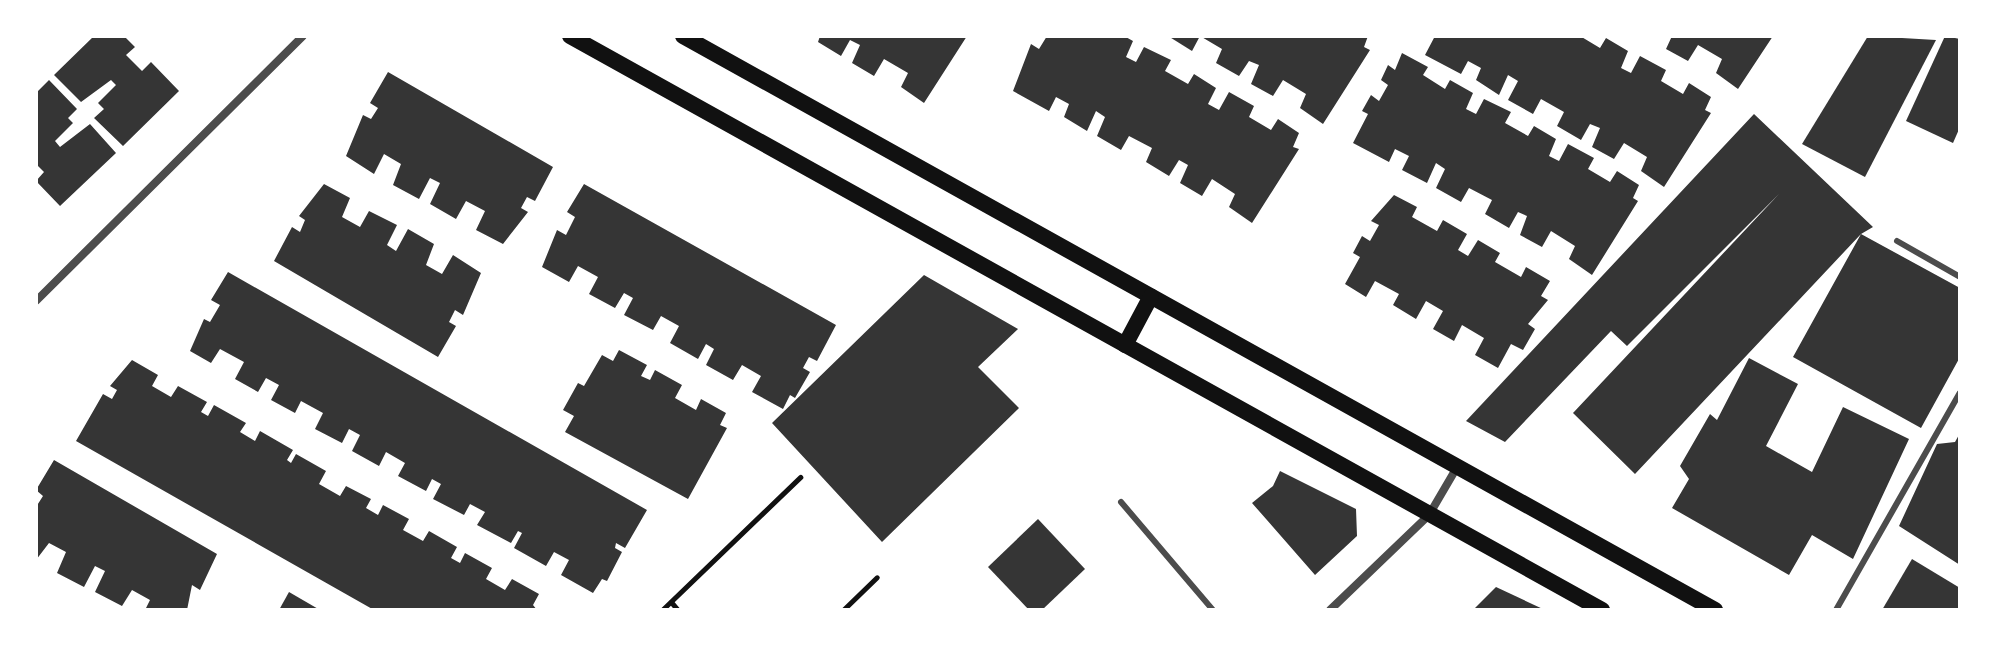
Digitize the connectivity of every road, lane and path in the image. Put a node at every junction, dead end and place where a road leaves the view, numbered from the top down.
1 (303, 36) edge
2 (570, 36) edge
3 (683, 36) edge
4 (1897, 241) dead end
5 (1960, 277) edge
6 (1151, 296) junction
7 (36, 301) edge
8 (1125, 345) junction
9 (1960, 393) edge
10 (1457, 467) junction
11 (800, 477) dead end
12 (1121, 502) dead end
13 (1429, 515) junction
14 (877, 577) dead end
15 (671, 602) junction
16 (662, 610) edge
17 (678, 610) edge
18 (843, 610) edge
19 (1213, 610) edge
20 (1330, 610) edge
21 (1602, 610) edge
22 (1715, 610) edge
23 (1836, 610) edge

1 - 7 street
2 - 8 main road
3 - 6 main road
4 - 5 lane
6 - 8 main road
6 - 10 main road
8 - 13 main road
9 - 23 lane
10 - 13 street
10 - 22 main road
11 - 15 path
12 - 19 lane
13 - 20 street
13 - 21 main road
14 - 18 path
15 - 16 path
15 - 17 path

